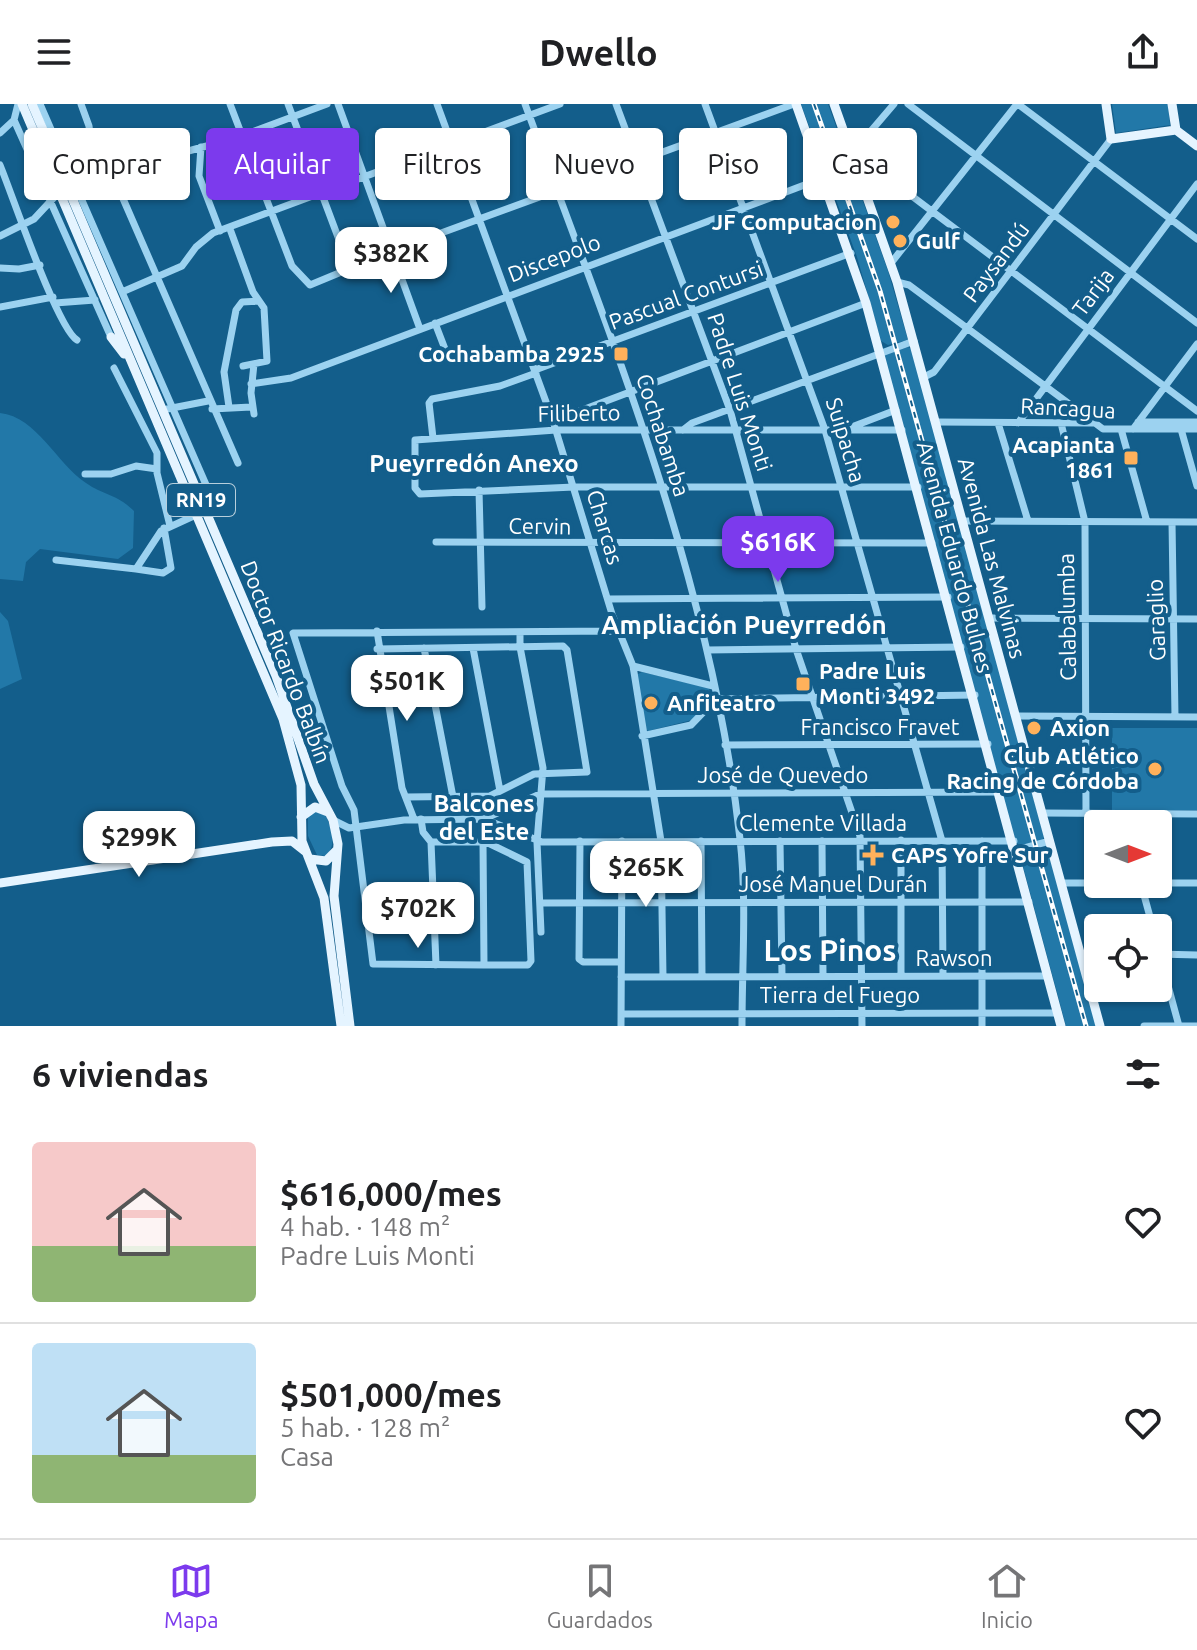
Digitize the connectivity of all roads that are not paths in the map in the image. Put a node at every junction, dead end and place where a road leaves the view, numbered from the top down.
1 (20, 104) edge
2 (32, 104) edge
3 (40, 104) edge
4 (81, 104) edge
5 (230, 104) edge
6 (288, 104) edge
7 (327, 104) edge
8 (338, 104) edge
9 (437, 104) edge
10 (525, 104) edge
11 (560, 104) edge
12 (616, 104) edge
13 (705, 104) edge
14 (795, 104) edge
15 (834, 104) edge
16 (894, 104) edge
17 (908, 104) edge
18 (1018, 104) edge
19 (1106, 104) edge
20 (1172, 104) edge
21 (529, 115) junction
22 (293, 117) junction
23 (14, 120) junction
24 (32, 128) edge
25 (40, 128) edge
26 (46, 128) edge
27 (89, 128) edge
28 (239, 128) edge
29 (262, 128) edge
30 (297, 128) edge
31 (445, 128) edge
32 (494, 128) edge
33 (534, 128) edge
34 (625, 128) edge
35 (714, 128) edge
36 (730, 128) edge
37 (804, 128) edge
38 (843, 128) edge
39 (876, 128) edge
40 (1176, 130) junction
41 (0, 133) edge
42 (24, 135) edge
43 (1111, 139) junction
44 (206, 146) edge
45 (1197, 146) edge
46 (201, 147) junction
47 (190, 150) edge
48 (977, 156) junction
49 (1094, 161) junction
50 (0, 165) edge
51 (375, 171) edge
52 (365, 175) junction
53 (359, 177) edge
54 (1197, 184) edge
55 (803, 185) edge
56 (52, 200) edge
57 (65, 200) edge
58 (66, 200) edge
59 (67, 200) edge
60 (68, 200) edge
61 (124, 200) edge
62 (266, 200) edge
63 (301, 200) edge
64 (324, 200) edge
65 (472, 200) edge
66 (532, 200) edge
67 (562, 200) edge
68 (652, 200) edge
69 (742, 200) edge
70 (831, 200) edge
71 (869, 200) edge
72 (917, 200) edge
73 (745, 207) junction
74 (271, 212) junction
75 (933, 212) junction
76 (1055, 215) junction
77 (1171, 219) junction
78 (479, 220) junction
79 (24, 225) junction
80 (230, 229) junction
81 (220, 231) junction
82 (0, 236) edge
83 (666, 236) junction
84 (1197, 239) edge
85 (392, 251) junction
86 (851, 253) junction
87 (891, 263) junction
88 (40, 265) junction
89 (585, 266) junction
90 (0, 268) edge
91 (350, 269) junction
92 (1012, 271) junction
93 (1131, 272) junction
94 (158, 279) junction
95 (897, 282) junction
96 (773, 283) junction
97 (122, 292) junction
98 (507, 296) junction
99 (54, 300) junction
100 (95, 300) junction
101 (259, 301) junction
102 (866, 303) junction
103 (0, 307) edge
104 (695, 312) junction
105 (435, 323) junction
106 (1197, 323) edge
107 (969, 328) junction
108 (420, 329) junction
109 (1088, 329) junction
110 (791, 331) junction
111 (111, 337) joint
112 (77, 340) dead end
113 (914, 341) junction
114 (613, 342) junction
115 (1197, 344) edge
116 (445, 349) dead end
117 (881, 353) junction
118 (713, 361) junction
119 (254, 364) junction
120 (243, 366) dead end
121 (133, 367) junction
122 (114, 368) dead end
123 (535, 372) junction
124 (924, 377) junction
125 (808, 381) junction
126 (251, 384) junction
127 (1044, 386) junction
128 (1165, 386) junction
129 (631, 392) junction
130 (210, 405) junction
131 (229, 407) junction
132 (168, 409) junction
133 (730, 410) junction
134 (896, 410) junction
135 (1197, 411) edge
136 (936, 422) junction
137 (1197, 422) edge
138 (998, 423) junction
139 (1018, 423) junction
140 (1061, 423) junction
141 (1095, 424) junction
142 (555, 425) junction
143 (1135, 426) junction
144 (1180, 426) junction
145 (1121, 429) junction
146 (1197, 429) edge
147 (645, 430) junction
148 (683, 430) junction
149 (736, 430) junction
150 (825, 430) junction
151 (843, 430) junction
152 (902, 430) junction
153 (433, 438) junction
154 (238, 463) dead end
155 (157, 469) junction
156 (85, 474) dead end
157 (752, 486) junction
158 (841, 486) junction
159 (1197, 486) edge
160 (207, 487) dead end
161 (574, 487) junction
162 (661, 487) junction
163 (918, 487) junction
164 (479, 490) junction
165 (198, 514) junction
166 (963, 521) junction
167 (1028, 521) junction
168 (1085, 522) junction
169 (1147, 522) junction
170 (1172, 522) junction
171 (1197, 522) edge
172 (167, 527) junction
173 (436, 542) dead end
174 (856, 542) junction
175 (480, 543) junction
176 (677, 543) junction
177 (767, 543) junction
178 (932, 543) junction
179 (591, 544) junction
180 (56, 560) dead end
181 (136, 569) junction
182 (948, 597) junction
183 (871, 598) junction
184 (608, 599) junction
185 (782, 599) junction
186 (693, 600) junction
187 (482, 607) dead end
188 (990, 618) junction
189 (1085, 619) junction
190 (1173, 619) junction
191 (1197, 619) edge
192 (377, 631) junction
193 (618, 631) junction
194 (520, 632) junction
195 (520, 647) junction
196 (962, 647) junction
197 (424, 648) junction
198 (473, 648) junction
199 (377, 649) junction
200 (796, 649) junction
201 (885, 649) junction
202 (707, 650) junction
203 (633, 666) junction
204 (713, 686) junction
205 (975, 695) junction
206 (812, 697) junction
207 (899, 697) junction
208 (716, 699) junction
209 (1017, 716) junction
210 (1086, 717) junction
211 (1175, 717) junction
212 (1197, 717) edge
213 (642, 736) junction
214 (988, 744) junction
215 (725, 745) junction
216 (828, 745) junction
217 (912, 745) junction
218 (543, 774) junction
219 (500, 791) junction
220 (1001, 792) junction
221 (652, 793) junction
222 (733, 793) junction
223 (844, 793) junction
224 (926, 793) junction
225 (540, 794) junction
226 (406, 797) junction
227 (453, 797) junction
228 (1086, 810) edge
229 (1042, 813) junction
230 (1084, 813) edge
231 (1172, 814) edge
232 (1197, 814) edge
233 (332, 817) junction
234 (418, 819) junction
235 (484, 819) junction
236 (301, 820) junction
237 (353, 828) junction
238 (901, 840) junction
239 (580, 841) junction
240 (622, 841) junction
241 (661, 841) junction
242 (701, 841) junction
243 (740, 841) junction
244 (780, 841) junction
245 (822, 841) junction
246 (861, 841) junction
247 (942, 841) junction
248 (982, 841) junction
249 (1050, 841) junction
250 (272, 842) junction
251 (431, 842) junction
252 (483, 842) junction
253 (537, 842) junction
254 (338, 846) junction
255 (1015, 846) junction
256 (308, 855) junction
257 (0, 883) edge
258 (1061, 883) junction
259 (1084, 883) edge
260 (1172, 883) edge
261 (1197, 883) edge
262 (622, 902) junction
263 (662, 902) junction
264 (701, 902) junction
265 (741, 902) junction
266 (780, 902) junction
267 (822, 902) junction
268 (861, 902) junction
269 (901, 902) junction
270 (943, 902) junction
271 (1029, 902) junction
272 (540, 903) junction
273 (580, 903) junction
274 (981, 903) junction
275 (541, 932) dead end
276 (1172, 954) edge
277 (1081, 955) junction
278 (1084, 955) edge
279 (1197, 955) edge
280 (621, 962) junction
281 (436, 965) junction
282 (484, 965) junction
283 (702, 976) junction
284 (741, 976) junction
285 (782, 976) junction
286 (823, 976) junction
287 (862, 976) junction
288 (901, 976) junction
289 (943, 976) junction
290 (982, 976) junction
291 (1048, 976) junction
292 (621, 977) junction
293 (663, 977) junction
294 (1172, 1002) edge
295 (742, 1013) junction
296 (862, 1013) junction
297 (1058, 1013) junction
298 (621, 1014) junction
299 (982, 1014) junction
300 (341, 1026) edge
301 (350, 1026) edge
302 (621, 1026) edge
303 (742, 1026) edge
304 (862, 1026) edge
305 (982, 1026) edge
306 (1061, 1026) edge
307 (1100, 1026) edge
308 (1144, 1026) edge
309 (1179, 1026) edge
310 (1197, 1026) edge

1 - 23 street
1 - 24 main road, Doctor Ricardo Balbín / RN19
2 - 25 main road, Doctor Ricardo Balbín / RN19
3 - 26 street
4 - 27 street
5 - 28 street
6 - 22 street
7 - 22 street
8 - 52 street
9 - 31 street, Charcas
10 - 21 street, Cochabamba
11 - 21 street
12 - 34 street, Padre Luis Monti
13 - 35 street, Suipacha
14 - 36 street
14 - 37 main road, Avenida Eduardo Bulnes
15 - 38 main road, Avenida Las Malvinas
16 - 39 street
17 - 48 street
18 - 48 street
18 - 49 street
19 - 43 main road
20 - 40 main road
21 - 32 street
21 - 33 street, Cochabamba
22 - 29 street
22 - 30 street
23 - 41 street
23 - 42 street
40 - 43 main road
40 - 45 main road
43 - 49 street, Paysandú
44 - 46 street
46 - 47 street
46 - 81 street
48 - 75 street
48 - 76 street
49 - 76 street, Paysandú
49 - 77 street
50 - 79 street
51 - 52 street
52 - 53 street
52 - 85 street
54 - 77 street, Tarija
55 - 73 street, Discepolo
56 - 79 street
57 - 100 street
58 - 121 main road, Doctor Ricardo Balbín / RN19
59 - 132 main road, Doctor Ricardo Balbín / RN19
60 - 97 street
61 - 94 street
62 - 74 street
63 - 74 street
64 - 91 street
65 - 78 street, Charcas
66 - 78 street
67 - 89 street, Cochabamba
68 - 83 street, Padre Luis Monti
69 - 73 street, Suipacha
70 - 86 main road, Avenida Eduardo Bulnes
71 - 87 main road, Avenida Las Malvinas
72 - 75 street
73 - 83 street, Discepolo
73 - 96 street, Suipacha
74 - 80 street
74 - 91 street
75 - 87 street
75 - 92 street
76 - 92 street, Paysandú
76 - 93 street
77 - 84 street
77 - 93 street, Tarija
78 - 85 street
78 - 98 street, Charcas
79 - 82 street
79 - 88 street
80 - 81 street
80 - 101 street
81 - 94 street
83 - 89 street, Discepolo
83 - 104 street, Padre Luis Monti
85 - 91 street
85 - 108 street
86 - 96 street, Pascual Contursi
86 - 102 main road, Avenida Eduardo Bulnes
87 - 95 main road, Avenida Las Malvinas
88 - 90 street
88 - 99 street
89 - 98 street, Discepolo
89 - 114 street, Cochabamba
92 - 107 street, Paysandú
92 - 109 street
93 - 106 street
93 - 109 street, Tarija
94 - 97 street
94 - 130 street
95 - 107 street
95 - 113 main road, Avenida Las Malvinas
96 - 104 street, Pascual Contursi
96 - 110 street, Suipacha
97 - 132 street
98 - 105 street, Discepolo
98 - 123 street, Charcas
99 - 100 street
99 - 103 street
99 - 112 street
100 - 111 street
101 - 119 street
101 - 131 street
102 - 110 street
102 - 117 main road, Avenida Eduardo Bulnes
104 - 114 street, Pascual Contursi
104 - 118 street, Padre Luis Monti
105 - 108 street, Discepolo
105 - 116 street
107 - 124 street, Paysandú
107 - 127 street
108 - 126 street, Discepolo
109 - 127 street, Tarija
109 - 128 street
110 - 118 street
110 - 125 street, Suipacha
111 - 121 main road
113 - 117 street
113 - 124 main road, Avenida Las Malvinas
114 - 123 street, Pascual Contursi
114 - 129 street, Cochabamba
115 - 128 street
117 - 125 street
117 - 134 main road, Avenida Eduardo Bulnes
118 - 129 street
118 - 133 street, Padre Luis Monti
119 - 120 street
119 - 126 street
121 - 165 main road, Doctor Ricardo Balbín / RN19
122 - 155 street
123 - 142 street, Charcas
123 - 153 street, Pascual Contursi
124 - 136 main road, Avenida Las Malvinas
125 - 133 street
125 - 150 street, Suipacha
126 - 131 street
127 - 139 street, Tarija
127 - 141 street
128 - 135 street
128 - 143 street
129 - 142 street
129 - 147 street, Cochabamba
130 - 131 street
130 - 132 street
130 - 154 street
132 - 160 street
132 - 233 main road, Doctor Ricardo Balbín / RN19
133 - 148 street
133 - 149 street, Padre Luis Monti
134 - 151 street, Filiberto
134 - 152 main road, Avenida Eduardo Bulnes
136 - 138 street, Rancagua
136 - 166 main road, Avenida Las Malvinas
137 - 144 street, Rancagua
138 - 139 street, Rancagua
138 - 167 street
139 - 140 street, Rancagua
140 - 141 street, Rancagua
140 - 168 street, Calabalumba
141 - 145 street, Rancagua
142 - 147 street, Filiberto
142 - 153 street, Filiberto
142 - 161 street, Charcas
143 - 144 street, Rancagua
143 - 145 street, Rancagua
144 - 146 street, Rancagua
144 - 159 street
145 - 169 street
147 - 148 street, Filiberto
147 - 162 street, Cochabamba
148 - 149 street, Filiberto
149 - 150 street, Filiberto
149 - 157 street, Padre Luis Monti
150 - 151 street, Filiberto
150 - 158 street, Suipacha
151 - 152 street, Filiberto
152 - 163 main road, Avenida Eduardo Bulnes
153 - 164 street, Filiberto
155 - 156 street
155 - 172 street
157 - 158 street
157 - 162 street
157 - 177 street, Padre Luis Monti
158 - 163 street
158 - 174 street, Suipacha
161 - 162 street
161 - 164 street
161 - 179 street, Charcas
162 - 176 street, Cochabamba
163 - 178 main road, Avenida Eduardo Bulnes
164 - 175 street
165 - 172 street
165 - 236 main road, Doctor Ricardo Balbín / RN19
166 - 167 street
166 - 188 main road, Avenida Las Malvinas
167 - 168 street
168 - 169 street
168 - 189 street, Calabalumba
169 - 170 street
170 - 171 street
170 - 190 street, Garaglio
172 - 181 street
172 - 181 street
173 - 175 street, Cervin
174 - 177 street, Cervin
174 - 178 street, Cervin
174 - 183 street, Suipacha
175 - 179 street, Cervin
175 - 187 street
176 - 177 street, Cervin
176 - 179 street, Cervin
176 - 186 street, Cochabamba
177 - 185 street, Padre Luis Monti
178 - 182 main road, Avenida Eduardo Bulnes
179 - 184 street, Charcas
180 - 181 street
182 - 183 street
182 - 196 main road, Avenida Eduardo Bulnes
183 - 185 street
183 - 201 street, Suipacha
184 - 186 street
184 - 193 street, Charcas
185 - 186 street
185 - 200 street, Padre Luis Monti
186 - 202 street, Cochabamba
188 - 189 street
188 - 209 main road, Avenida Las Malvinas
189 - 190 street
189 - 210 street, Calabalumba
190 - 191 street
190 - 211 street, Garaglio
192 - 194 street
192 - 199 street
192 - 237 street
193 - 194 street
193 - 203 street, Charcas
194 - 195 street
195 - 198 street
195 - 218 street
195 - 218 street
196 - 201 street
196 - 205 main road, Avenida Eduardo Bulnes
197 - 198 street
197 - 199 street
197 - 227 street
198 - 219 street
199 - 226 street
200 - 201 street
200 - 202 street
200 - 206 street, Padre Luis Monti
201 - 207 street, Suipacha
202 - 204 street, Cochabamba
203 - 204 street
203 - 213 street, Charcas
204 - 208 street, Cochabamba
205 - 207 street
205 - 214 main road, Avenida Eduardo Bulnes
206 - 207 street
206 - 208 street
206 - 216 street, Padre Luis Monti
207 - 217 street, Suipacha
208 - 213 street
208 - 215 street, Cochabamba
209 - 210 street
209 - 229 main road, Avenida Las Malvinas
210 - 211 street
210 - 228 street, Calabalumba
211 - 212 street
213 - 221 street, Charcas
214 - 217 street, Francisco Fravet
214 - 220 main road, Avenida Eduardo Bulnes
215 - 216 street, Francisco Fravet
215 - 222 street, Cochabamba
216 - 217 street, Francisco Fravet
216 - 223 street, Padre Luis Monti
217 - 224 street, Suipacha
218 - 219 street
218 - 225 street
219 - 227 street
220 - 224 street, José de Quevedo
220 - 255 main road, Avenida Eduardo Bulnes
221 - 222 street, José de Quevedo
221 - 225 street, José de Quevedo
221 - 241 street, Charcas
222 - 223 street, José de Quevedo
222 - 243 street, Cochabamba
223 - 224 street, José de Quevedo
223 - 246 street, Padre Luis Monti
224 - 247 street, Suipacha
225 - 235 street
225 - 253 street
226 - 227 street
226 - 234 street
229 - 230 street
229 - 249 main road, Avenida Las Malvinas
231 - 232 street
233 - 236 main road
233 - 237 street
233 - 254 main road, Doctor Ricardo Balbín / RN19
234 - 235 street
234 - 237 street
234 - 251 street
235 - 253 street
236 - 250 main road
236 - 256 main road, Doctor Ricardo Balbín / RN19
237 - 254 street
237 - 281 street
238 - 246 street, Clemente Villada
238 - 247 street, Clemente Villada
238 - 269 street
239 - 240 street, Clemente Villada
239 - 253 street, Clemente Villada
239 - 273 street
240 - 241 street, Clemente Villada
240 - 262 street
241 - 242 street, Clemente Villada
241 - 263 street, Charcas
242 - 243 street, Clemente Villada
242 - 264 street
243 - 244 street, Clemente Villada
243 - 265 street, Cochabamba
244 - 245 street, Clemente Villada
244 - 266 street
245 - 246 street, Clemente Villada
245 - 267 street
246 - 268 street, Padre Luis Monti
247 - 248 street, Clemente Villada
247 - 270 street, Suipacha
248 - 255 street, Clemente Villada
248 - 274 street
249 - 255 street, Clemente Villada
249 - 258 main road, Avenida Las Malvinas
250 - 256 main road
250 - 257 main road
251 - 252 street
251 - 281 street
252 - 282 street
252 - 282 street
253 - 272 street
254 - 256 main road
254 - 301 main road, Doctor Ricardo Balbín / RN19
255 - 271 main road, Avenida Eduardo Bulnes
256 - 300 main road, Doctor Ricardo Balbín / RN19
258 - 259 street
258 - 277 main road, Avenida Las Malvinas
260 - 261 street
262 - 263 street, José Manuel Durán
262 - 273 street, José Manuel Durán
262 - 280 street
263 - 264 street, José Manuel Durán
263 - 293 street, Charcas
264 - 265 street, José Manuel Durán
264 - 283 street
265 - 266 street, José Manuel Durán
265 - 284 street, Cochabamba
266 - 267 street, José Manuel Durán
266 - 285 street
267 - 268 street, José Manuel Durán
267 - 286 street
268 - 269 street, José Manuel Durán
268 - 287 street, Padre Luis Monti
269 - 270 street, José Manuel Durán
269 - 288 street
270 - 274 street, José Manuel Durán
270 - 289 street, Suipacha
271 - 274 street, José Manuel Durán
271 - 291 main road, Avenida Eduardo Bulnes
272 - 273 street, José Manuel Durán
272 - 275 street
273 - 280 street
274 - 290 street
276 - 279 street
277 - 278 street
277 - 307 main road, Avenida Las Malvinas
280 - 292 street
281 - 282 street
283 - 284 street, Rawson
283 - 293 street, Rawson
284 - 285 street, Rawson
284 - 295 street, Cochabamba
285 - 286 street, Rawson
286 - 287 street, Rawson
287 - 288 street, Rawson
287 - 296 street, Padre Luis Monti
288 - 289 street, Rawson
289 - 290 street, Rawson
290 - 291 street, Rawson
290 - 299 street
291 - 297 main road, Avenida Eduardo Bulnes
292 - 293 street, Rawson
292 - 298 street
294 - 309 street
295 - 296 street, Tierra del Fuego
295 - 298 street, Tierra del Fuego
295 - 303 street, Cochabamba
296 - 299 street, Tierra del Fuego
296 - 304 street, Padre Luis Monti
297 - 299 street, Tierra del Fuego
297 - 306 main road, Avenida Eduardo Bulnes
298 - 302 street
299 - 305 street
308 - 309 street
309 - 310 street

